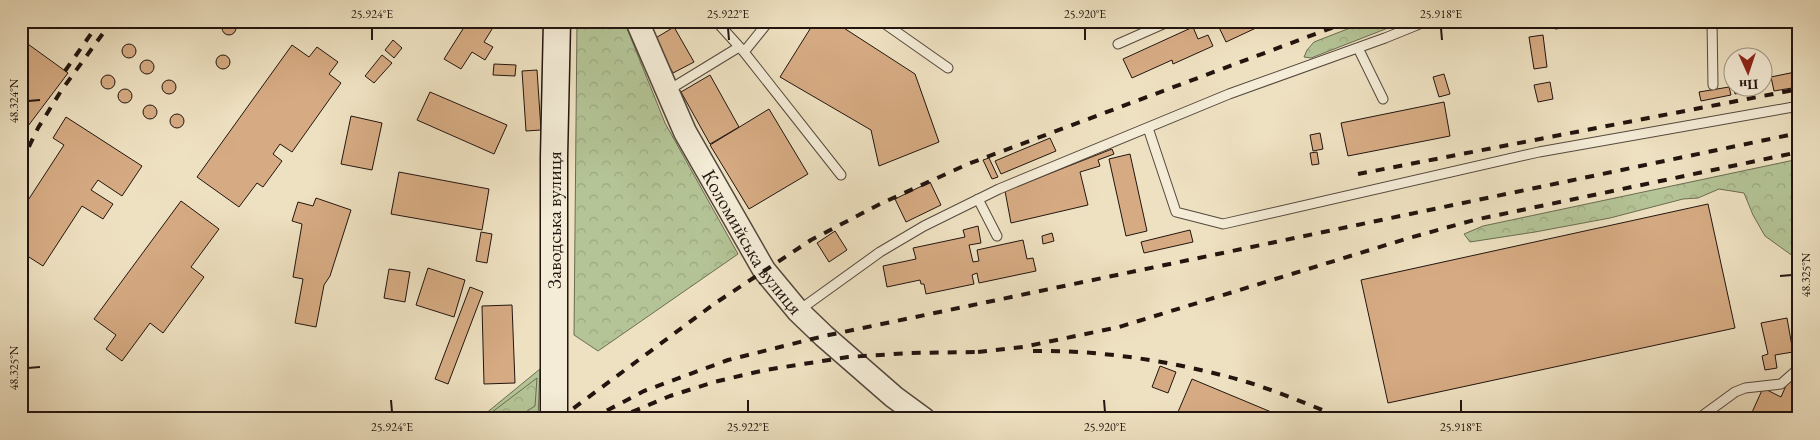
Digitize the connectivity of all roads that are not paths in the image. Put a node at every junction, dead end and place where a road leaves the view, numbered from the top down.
1 (557, 21) edge
2 (637, 21) edge
3 (716, 21) edge
4 (769, 21) edge
5 (881, 21) edge
6 (1170, 21) edge
7 (1427, 21) edge
8 (1712, 21) edge
9 (1118, 44) dead end
10 (1358, 48) junction
11 (741, 49) junction
12 (948, 68) dead end
13 (1713, 85) dead end
14 (667, 91) junction
15 (1383, 99) dead end
16 (1799, 106) edge
17 (1148, 128) junction
18 (841, 175) dead end
19 (978, 199) junction
20 (997, 236) dead end
21 (798, 311) junction
22 (1799, 368) edge
23 (554, 419) edge
24 (924, 419) edge
25 (1698, 419) edge

1 - 23 main road, Заводська вулиця
2 - 14 street, Коломийська вулиця
3 - 11 lane
4 - 11 lane
5 - 12 lane
6 - 9 lane
7 - 10 lane
8 - 13 lane
10 - 15 lane
10 - 17 lane
11 - 14 lane
11 - 18 lane
14 - 21 street, Коломийська вулиця
16 - 17 lane
17 - 19 lane
19 - 20 lane
19 - 21 lane
21 - 24 street, Коломийська вулиця
22 - 25 lane

